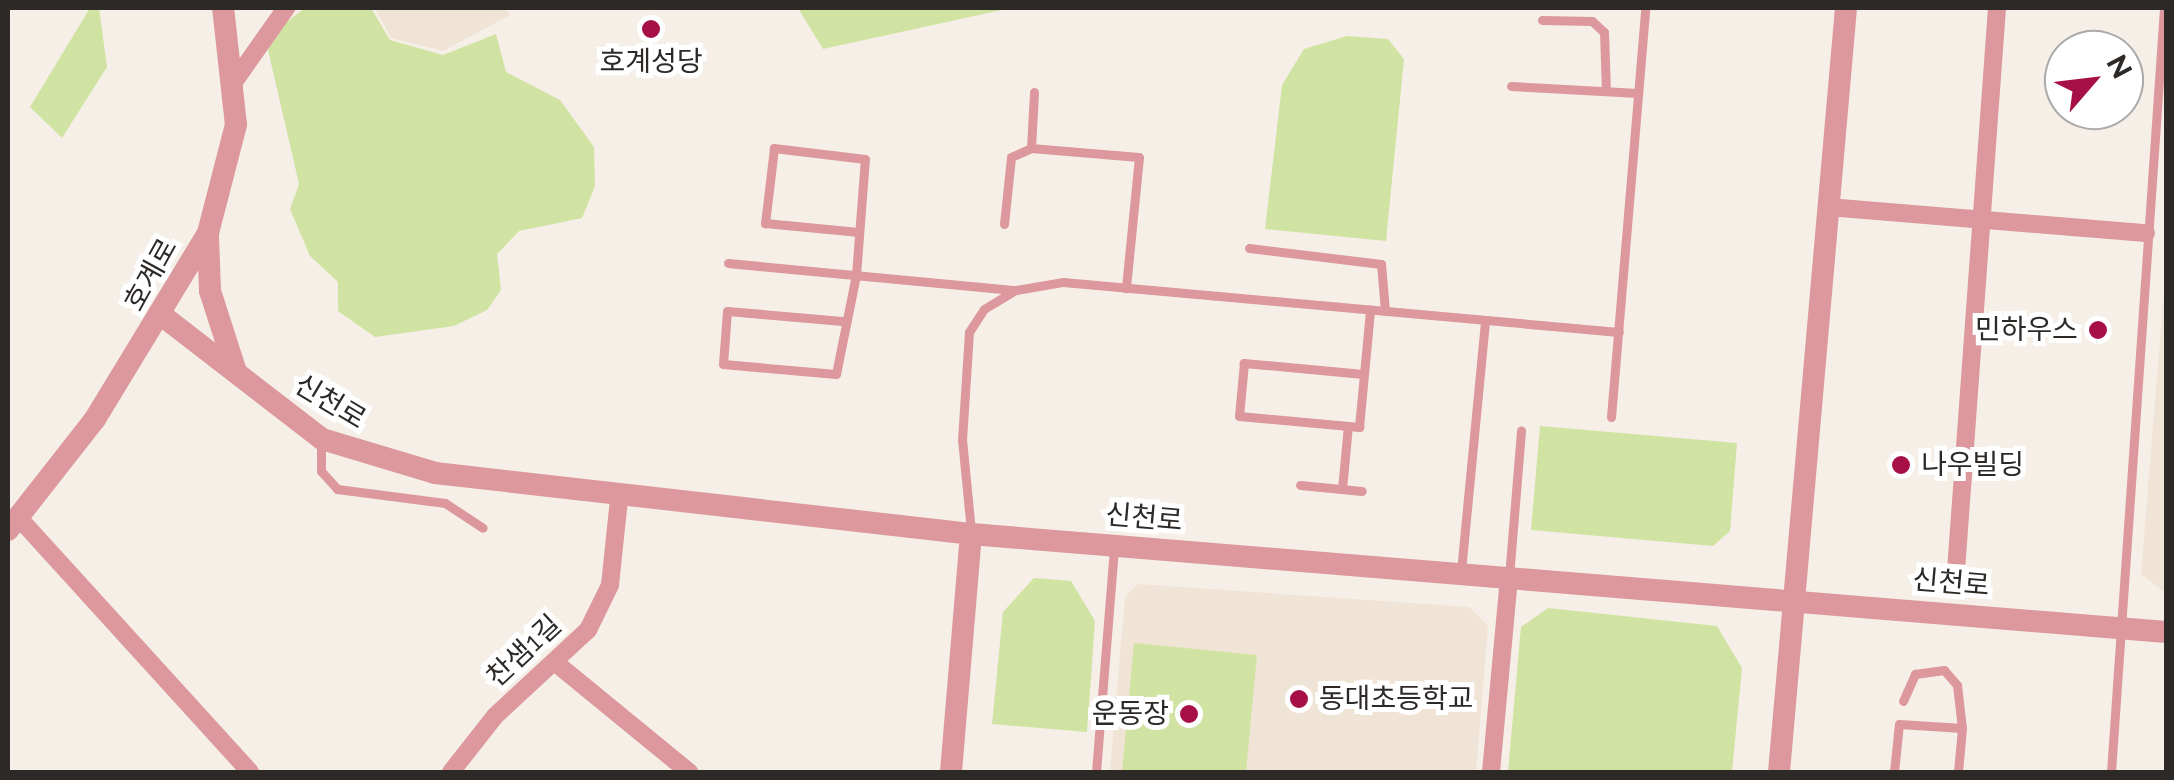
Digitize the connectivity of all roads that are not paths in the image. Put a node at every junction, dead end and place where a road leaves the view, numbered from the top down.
1 (223, 8) edge
2 (286, 8) edge
3 (1645, 8) edge
4 (1846, 8) edge
5 (1997, 8) edge
6 (2164, 8) edge
7 (1542, 20) dead end
8 (236, 78) junction
9 (1511, 86) dead end
10 (1606, 91) junction
11 (1034, 92) dead end
12 (1638, 92) junction
13 (1031, 148) junction
14 (1828, 207) junction
15 (1978, 220) junction
16 (1004, 224) dead end
17 (859, 232) junction
18 (208, 233) junction
19 (2146, 233) junction
20 (1249, 248) dead end
21 (728, 263) dead end
22 (856, 275) junction
23 (1126, 288) junction
24 (1016, 290) junction
25 (1370, 310) junction
26 (1384, 311) junction
27 (164, 316) junction
28 (1485, 320) junction
29 (842, 322) junction
30 (1619, 332) junction
31 (1363, 374) junction
32 (237, 376) junction
33 (1612, 417) dead end
34 (1348, 426) junction
35 (1522, 430) dead end
36 (322, 439) junction
37 (1300, 485) dead end
38 (1342, 489) junction
39 (1362, 491) dead end
40 (620, 500) junction
41 (14, 524) edge
42 (483, 528) dead end
43 (971, 534) junction
44 (1115, 546) junction
45 (1460, 574) junction
46 (1509, 578) junction
47 (1955, 584) dead end
48 (1793, 600) junction
49 (2125, 628) junction
50 (2166, 632) edge
51 (557, 664) junction
52 (1903, 701) dead end
53 (1962, 728) junction
54 (250, 772) edge
55 (451, 772) edge
56 (688, 772) edge
57 (951, 772) edge
58 (1096, 772) edge
59 (1491, 772) edge
60 (1779, 772) edge
61 (1894, 772) edge
62 (1958, 772) edge
63 (2111, 772) edge

1 - 8 street, 호계로
2 - 8 street
3 - 12 lane
4 - 14 street
5 - 15 street
6 - 19 lane
7 - 10 lane
8 - 18 street, 호계로
9 - 10 lane
10 - 12 lane
11 - 13 lane
12 - 30 lane
13 - 16 lane
13 - 23 lane
14 - 15 street
14 - 48 street
15 - 19 street
15 - 47 street
17 - 17 lane
17 - 22 lane
18 - 27 street, 호계로
18 - 32 street
19 - 49 lane
20 - 26 lane
21 - 22 lane
22 - 24 lane
22 - 29 lane
23 - 24 lane
23 - 25 lane
24 - 43 lane
25 - 26 lane
25 - 31 lane
26 - 28 lane
27 - 32 street, 신천로
27 - 41 street, 호계로
28 - 30 lane
28 - 45 lane
29 - 29 lane
30 - 33 lane
31 - 34 lane
31 - 34 lane
32 - 36 street, 신천로
34 - 38 lane
35 - 46 lane
36 - 40 street, 신천로
36 - 42 lane
37 - 38 lane
38 - 39 lane
40 - 43 street, 신천로
40 - 51 street, 찬샘1길
41 - 54 street
43 - 44 street, 신천로
43 - 57 street
44 - 45 street, 신천로
44 - 58 lane
45 - 46 street, 신천로
46 - 48 street, 신천로
46 - 59 street
48 - 49 street, 신천로
48 - 60 street
49 - 50 street, 신천로
49 - 63 lane
51 - 55 street, 찬샘1길
51 - 56 street
52 - 53 lane
53 - 61 lane
53 - 62 lane

